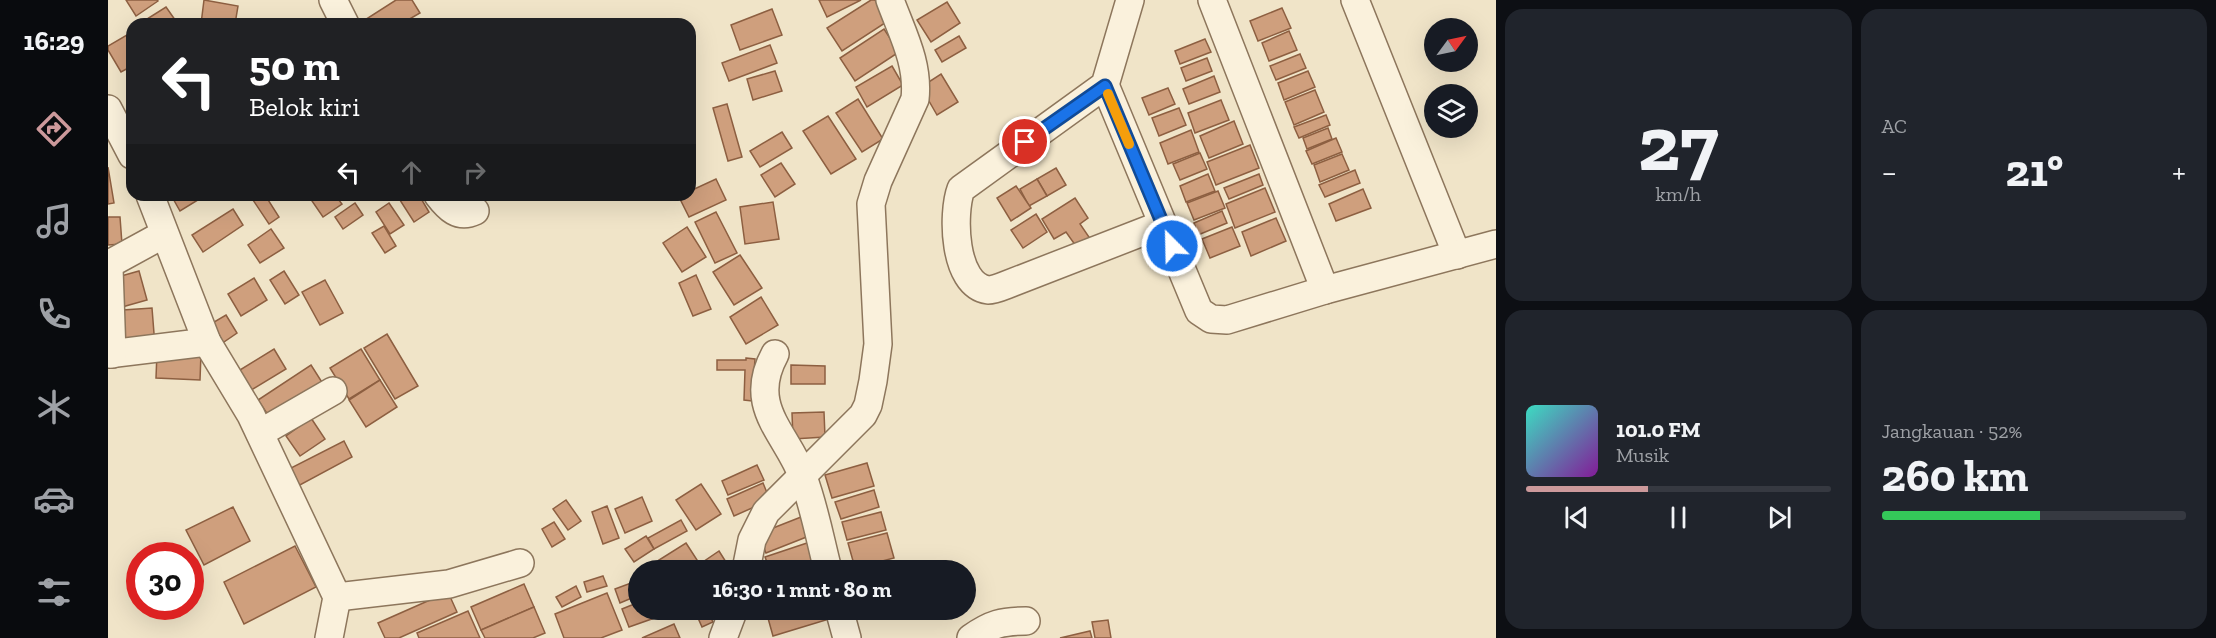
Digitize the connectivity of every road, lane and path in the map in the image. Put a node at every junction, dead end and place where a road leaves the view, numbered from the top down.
1 (333, 0) edge
2 (890, 0) edge
3 (1130, 0) edge
4 (1212, 0) edge
5 (1355, 0) edge
6 (342, 18) edge
7 (1105, 86) junction
8 (108, 109) edge
9 (122, 146) edge
10 (152, 201) edge
11 (444, 201) edge
12 (475, 211) dead end
13 (1162, 224) junction
14 (164, 234) junction
15 (1496, 243) edge
16 (1457, 255) junction
17 (1325, 290) junction
18 (207, 342) junction
19 (110, 354) edge
20 (775, 354) dead end
21 (333, 391) dead end
22 (260, 433) junction
23 (802, 476) junction
24 (748, 560) edge
25 (825, 560) edge
26 (520, 563) dead end
27 (337, 597) junction
28 (730, 620) edge
29 (842, 620) edge
30 (1026, 621) dead end
31 (329, 638) edge
32 (723, 638) edge
33 (847, 638) edge
34 (971, 638) edge

1 - 6 street
2 - 23 street
3 - 7 street
4 - 17 street
5 - 16 street
7 - 13 street
7 - 13 street
8 - 9 street
10 - 14 street
11 - 12 street
13 - 17 street
14 - 18 street
14 - 19 street
15 - 16 street
16 - 17 street
18 - 19 street
18 - 22 street
20 - 23 street
21 - 22 street
22 - 27 street
23 - 24 street
23 - 25 street
26 - 27 street
27 - 31 street
28 - 32 street
29 - 33 street
30 - 34 street

